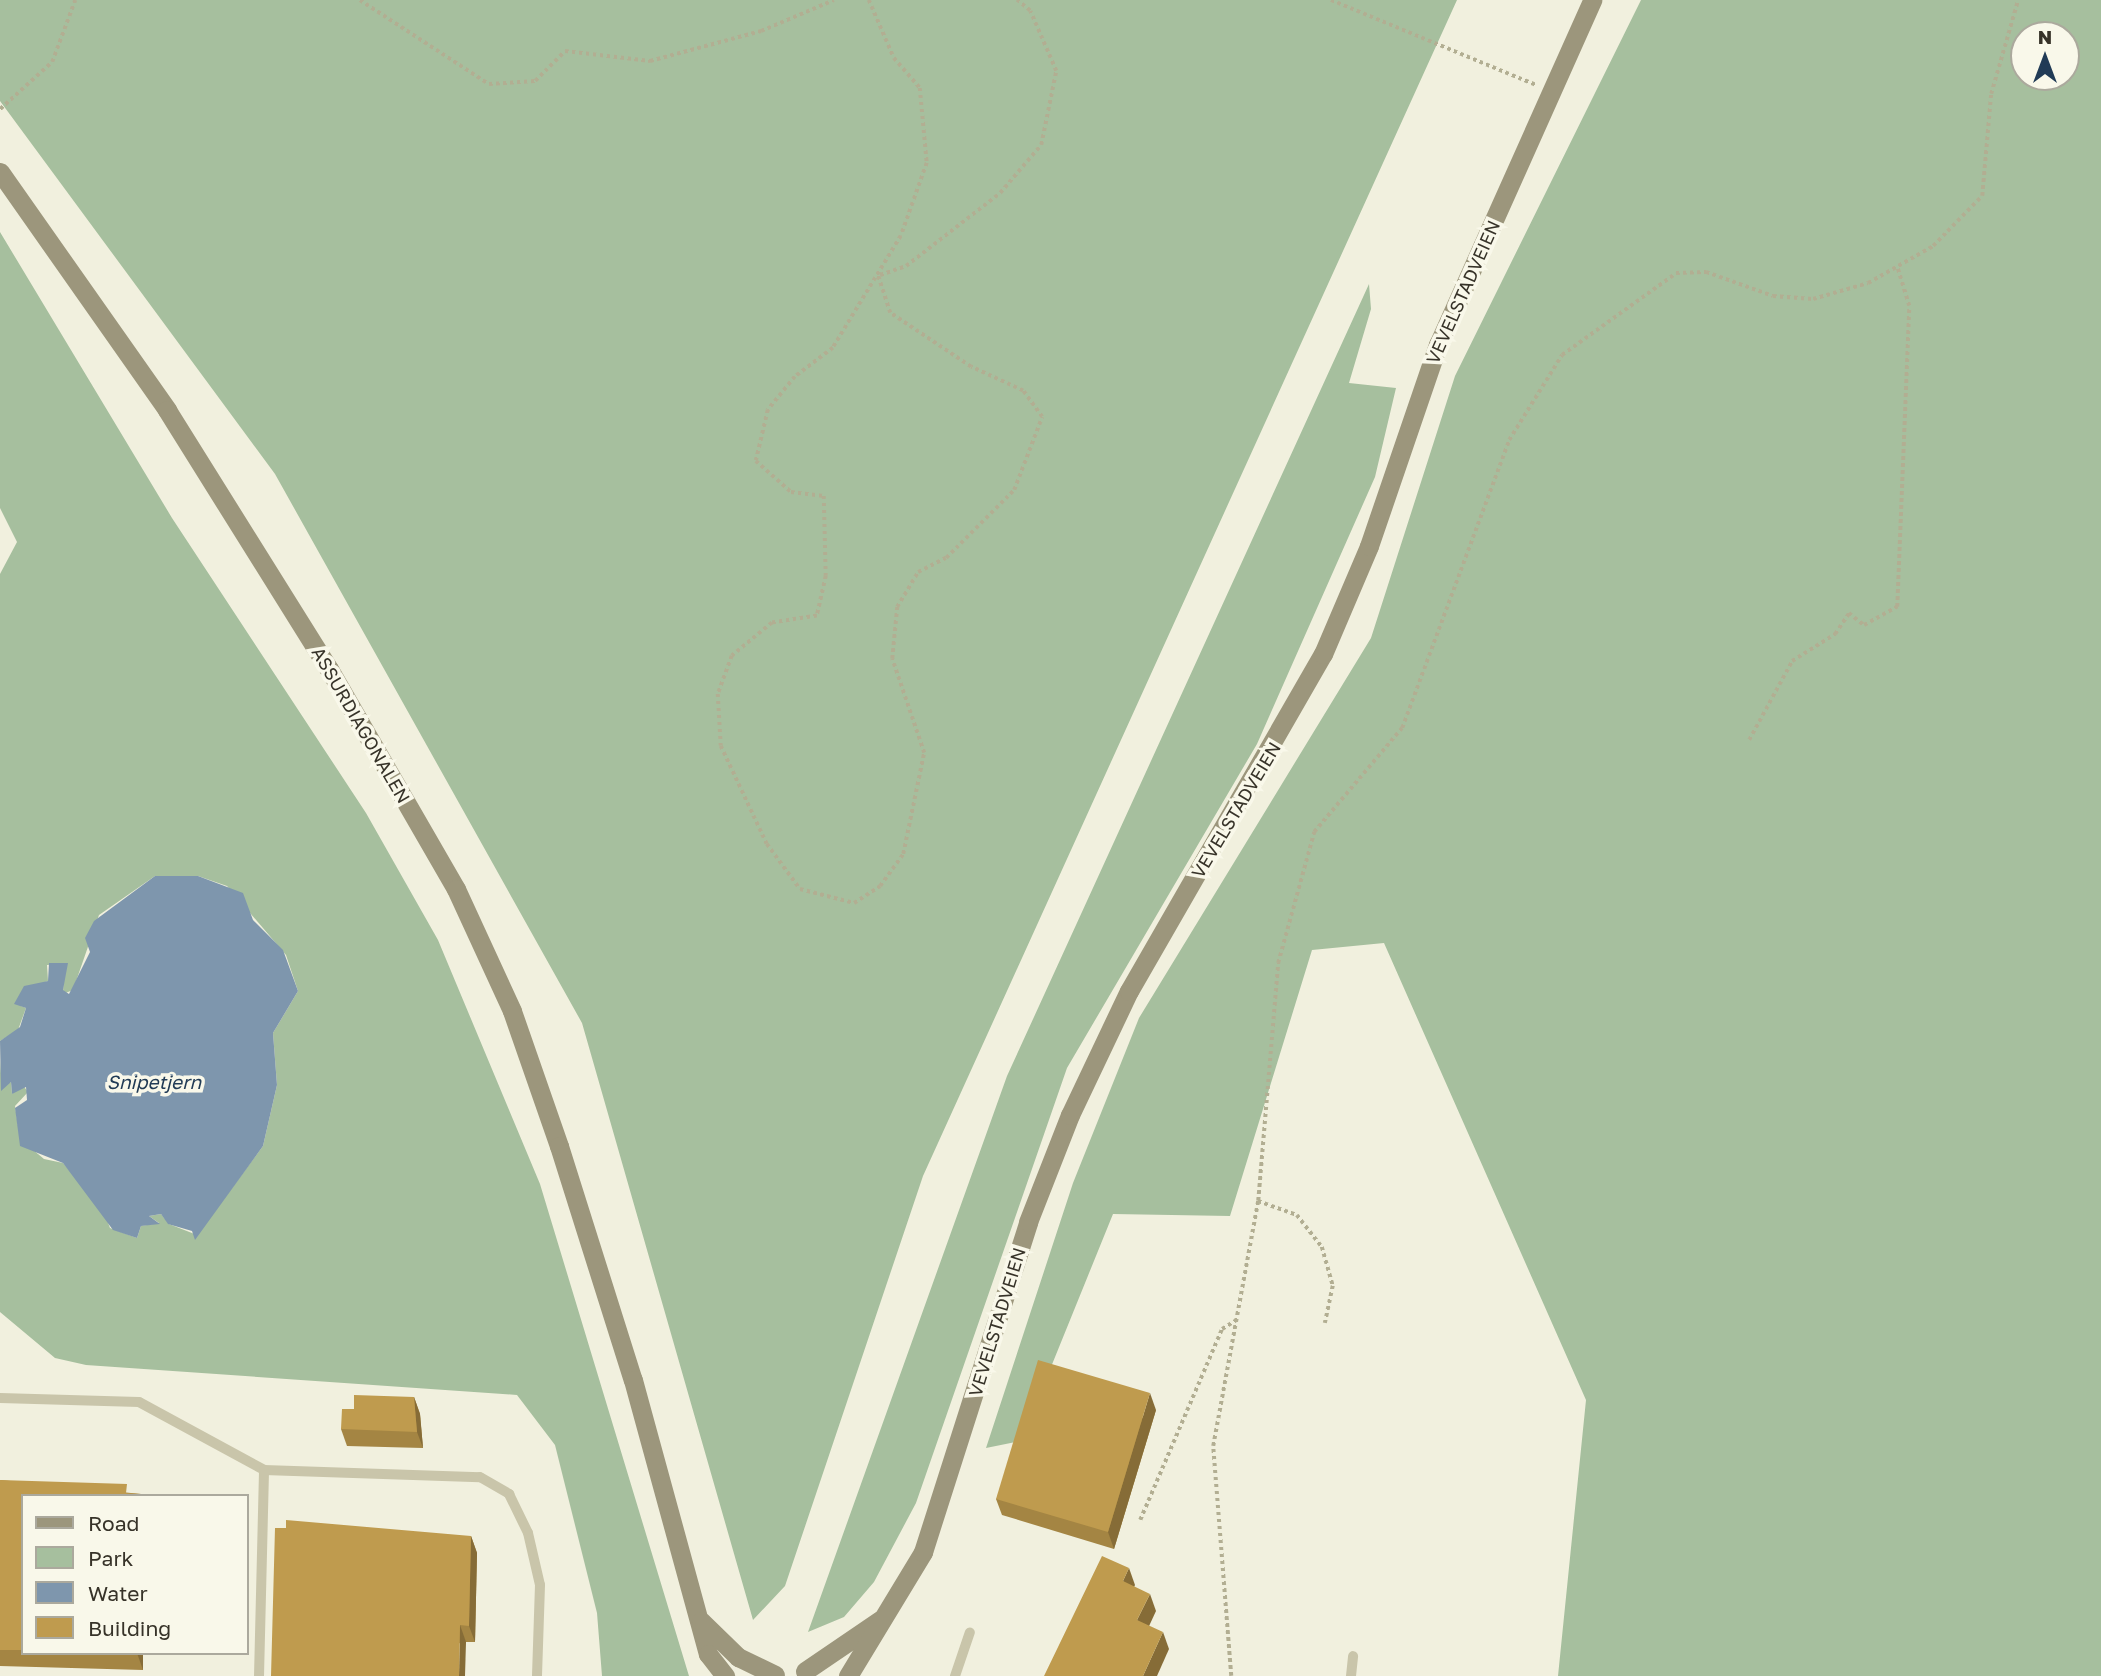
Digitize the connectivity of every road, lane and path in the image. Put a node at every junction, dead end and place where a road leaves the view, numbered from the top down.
1 (75, 0) edge
2 (360, 0) edge
3 (834, 0) edge
4 (869, 0) edge
5 (1017, 0) edge
6 (1331, 0) edge
7 (1592, 0) edge
8 (2018, 0) edge
9 (1553, 94) junction
10 (0, 109) edge
11 (0, 172) edge
12 (1898, 269) junction
13 (878, 276) junction
14 (1749, 740) dead end
15 (1258, 1201) junction
16 (1238, 1319) junction
17 (1325, 1323) dead end
18 (617, 1330) joint
19 (0, 1398) edge
20 (264, 1470) junction
21 (1140, 1520) dead end
22 (883, 1618) junction
23 (701, 1621) junction
24 (971, 1632) dead end
25 (1353, 1656) dead end
26 (812, 1673) edge
27 (774, 1675) edge
28 (259, 1676) edge
29 (537, 1676) edge
30 (725, 1676) edge
31 (848, 1676) edge
32 (955, 1676) edge
33 (1231, 1676) edge
34 (1351, 1676) edge

1 - 10 path
2 - 3 path
4 - 13 path
5 - 13 path
6 - 9 path
7 - 9 main road, VEVELSTADVEIEN
8 - 12 path
9 - 22 main road, VEVELSTADVEIEN
11 - 18 main road, ASSURDIAGONALEN
12 - 14 path
12 - 15 path
13 - 13 path
15 - 16 path
15 - 17 path
16 - 21 path
16 - 33 path
18 - 23 main road, VEVELSTADVEIEN
19 - 20 lane
20 - 28 lane
20 - 29 lane
22 - 26 main road, VEVELSTADVEIEN
22 - 31 main road, VEVELSTADVEIEN
23 - 27 main road, VEVELSTADVEIEN
23 - 30 main road, VEVELSTADVEIEN
24 - 32 lane
25 - 34 lane
26 - 27 main road, VEVELSTADVEIEN

